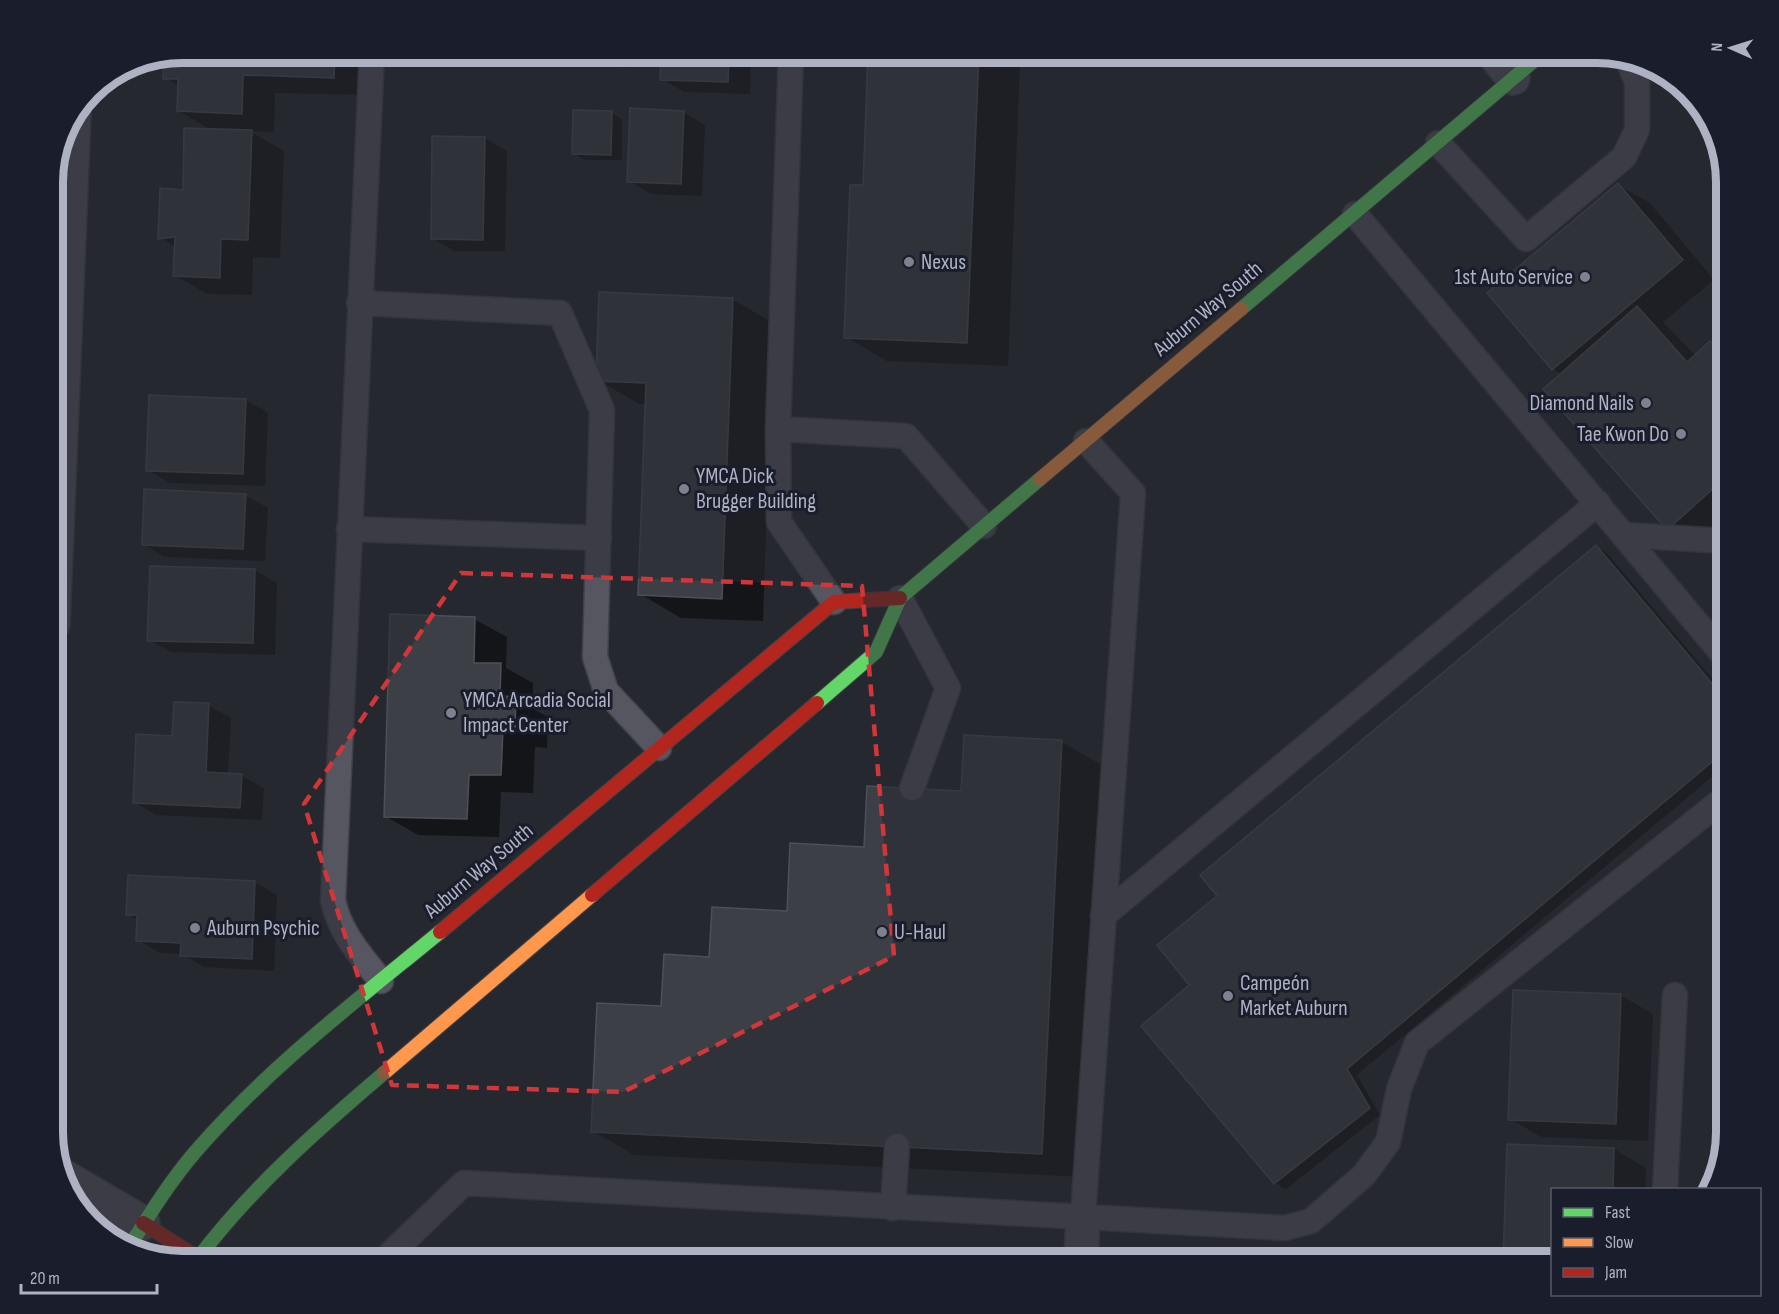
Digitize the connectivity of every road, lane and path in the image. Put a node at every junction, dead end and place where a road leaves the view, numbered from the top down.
1 (371, 63) edge
2 (791, 63) edge
3 (1501, 63) edge
4 (1530, 63) edge
5 (1631, 68) edge
6 (1513, 78) junction
7 (73, 133) edge
8 (1438, 143) junction
9 (1355, 214) junction
10 (359, 303) junction
11 (63, 381) edge
12 (777, 429) junction
13 (1086, 441) junction
14 (1598, 503) junction
15 (984, 526) junction
16 (349, 529) junction
17 (1624, 535) junction
18 (599, 538) junction
19 (1716, 540) edge
20 (900, 598) junction
21 (834, 602) junction
22 (1716, 646) edge
23 (659, 748) junction
24 (912, 788) dead end
25 (1716, 805) edge
26 (1104, 916) junction
27 (381, 981) junction
28 (1675, 995) dead end
29 (897, 1146) dead end
30 (76, 1186) edge
31 (1665, 1188) edge
32 (893, 1208) junction
33 (1083, 1216) junction
34 (137, 1234) edge
35 (177, 1251) edge
36 (205, 1251) edge
37 (394, 1251) edge
38 (1081, 1251) edge

1 - 10 lane
2 - 12 lane
3 - 6 street
4 - 6 main road, Auburn Way South
5 - 8 lane
6 - 8 main road, Auburn Way South
7 - 11 street
8 - 9 main road, Auburn Way South
9 - 13 main road, Auburn Way South
9 - 14 lane
10 - 16 lane
10 - 18 lane
12 - 15 lane
12 - 21 lane
13 - 15 main road, Auburn Way South
13 - 26 lane
14 - 17 lane
14 - 26 lane
15 - 20 main road, Auburn Way South
16 - 18 lane
16 - 27 lane
17 - 19 lane
17 - 22 lane
18 - 23 lane
20 - 21 main road
20 - 24 lane
20 - 36 main road, Auburn Way South
21 - 23 main road, Auburn Way South
23 - 27 main road, Auburn Way South
25 - 33 lane
26 - 33 lane
27 - 34 main road, Auburn Way South
28 - 31 lane
29 - 32 lane
30 - 34 street
32 - 33 lane
32 - 37 lane
33 - 38 street
34 - 35 main road

